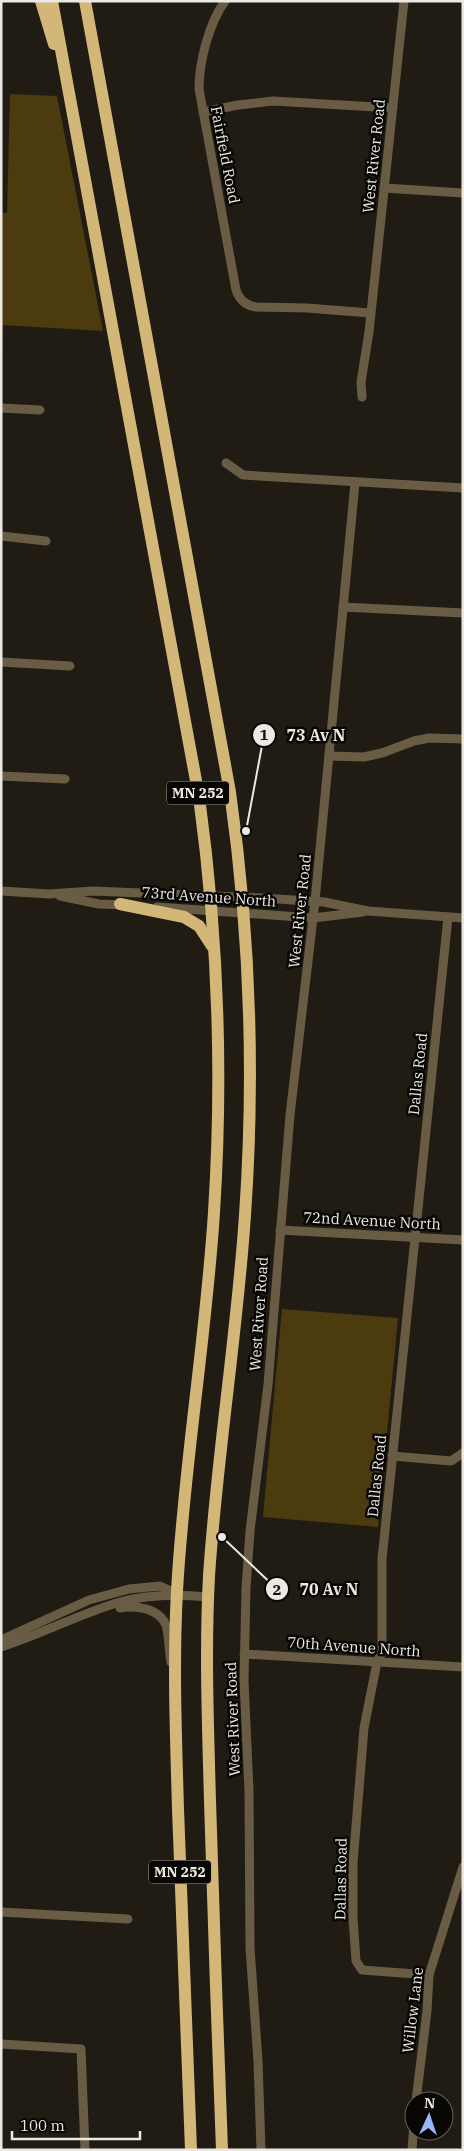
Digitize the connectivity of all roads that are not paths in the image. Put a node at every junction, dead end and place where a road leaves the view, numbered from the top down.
1 (41, 1) edge
2 (52, 1) edge
3 (85, 1) edge
4 (225, 1) edge
5 (404, 1) edge
6 (66, 77) junction
7 (393, 108) junction
8 (203, 112) junction
9 (384, 188) junction
10 (463, 193) edge
11 (370, 313) junction
12 (362, 397) dead end
13 (1, 408) edge
14 (40, 410) dead end
15 (226, 463) dead end
16 (355, 483) junction
17 (463, 488) edge
18 (1, 536) edge
19 (46, 541) dead end
20 (343, 607) junction
21 (463, 612) edge
22 (1, 662) edge
23 (70, 666) dead end
24 (463, 738) edge
25 (329, 756) junction
26 (1, 776) edge
27 (65, 779) dead end
28 (1, 891) edge
29 (49, 894) junction
30 (210, 895) junction
31 (243, 897) junction
32 (315, 901) junction
33 (120, 904) junction
34 (212, 910) junction
35 (368, 911) junction
36 (244, 913) junction
37 (448, 917) junction
38 (313, 918) junction
39 (463, 918) edge
40 (215, 954) junction
41 (280, 1230) junction
42 (415, 1238) junction
43 (463, 1240) edge
44 (463, 1453) edge
45 (392, 1456) junction
46 (177, 1594) junction
47 (208, 1596) junction
48 (87, 1613) junction
49 (1, 1640) edge
50 (1, 1648) edge
51 (244, 1654) junction
52 (377, 1662) junction
53 (463, 1667) edge
54 (175, 1689) junction
55 (463, 1866) edge
56 (1, 1912) edge
57 (128, 1919) dead end
58 (428, 1975) junction
59 (1, 2044) edge
60 (417, 2091) edge
61 (85, 2150) edge
62 (191, 2150) edge
63 (222, 2150) edge
64 (261, 2150) edge

1 - 6 highway
2 - 6 highway, MN 252
3 - 31 highway, MN 252
4 - 8 street, Fairfield Road
5 - 7 street, West River Road
6 - 30 highway, MN 252
7 - 8 street
7 - 9 street, West River Road
8 - 11 street, Fairfield Road
9 - 10 street
9 - 11 street, West River Road
11 - 12 street, West River Road
13 - 14 street
15 - 16 street
16 - 17 street
16 - 20 street, West River Road
18 - 19 street
20 - 21 street
20 - 25 street, West River Road
22 - 23 street
24 - 25 street
25 - 32 street, West River Road
26 - 27 street
28 - 29 street, 73rd Avenue North
29 - 30 street, 73rd Avenue North
29 - 33 street, 73rd Avenue North
30 - 31 street, 73rd Avenue North
30 - 34 highway, MN 252
31 - 32 street, 73rd Avenue North
31 - 36 highway, MN 252
32 - 35 street, 73rd Avenue North
32 - 38 street, West River Road
33 - 34 street, 73rd Avenue North
33 - 40 highway
34 - 36 street, 73rd Avenue North
34 - 40 highway, MN 252
35 - 37 street, 73rd Avenue North
35 - 38 street, 73rd Avenue North
36 - 38 street, 73rd Avenue North
36 - 47 highway, MN 252
37 - 39 street, 73rd Avenue North
37 - 42 street, Dallas Road
38 - 41 street, West River Road
40 - 46 highway, MN 252
41 - 42 street, 72nd Avenue North
41 - 51 street, West River Road
42 - 43 street, 72nd Avenue North
42 - 45 street, Dallas Road
44 - 45 street
45 - 52 street, Dallas Road
46 - 47 street
46 - 48 street
46 - 49 street
46 - 54 highway, MN 252
47 - 63 highway, MN 252
48 - 50 street
48 - 54 street
51 - 52 street, 70th Avenue North
51 - 64 street, West River Road
52 - 53 street, 70th Avenue North
52 - 58 street, Dallas Road
54 - 62 highway, MN 252
55 - 58 street, Willow Lane
56 - 57 street
58 - 60 street, Willow Lane
59 - 61 street

